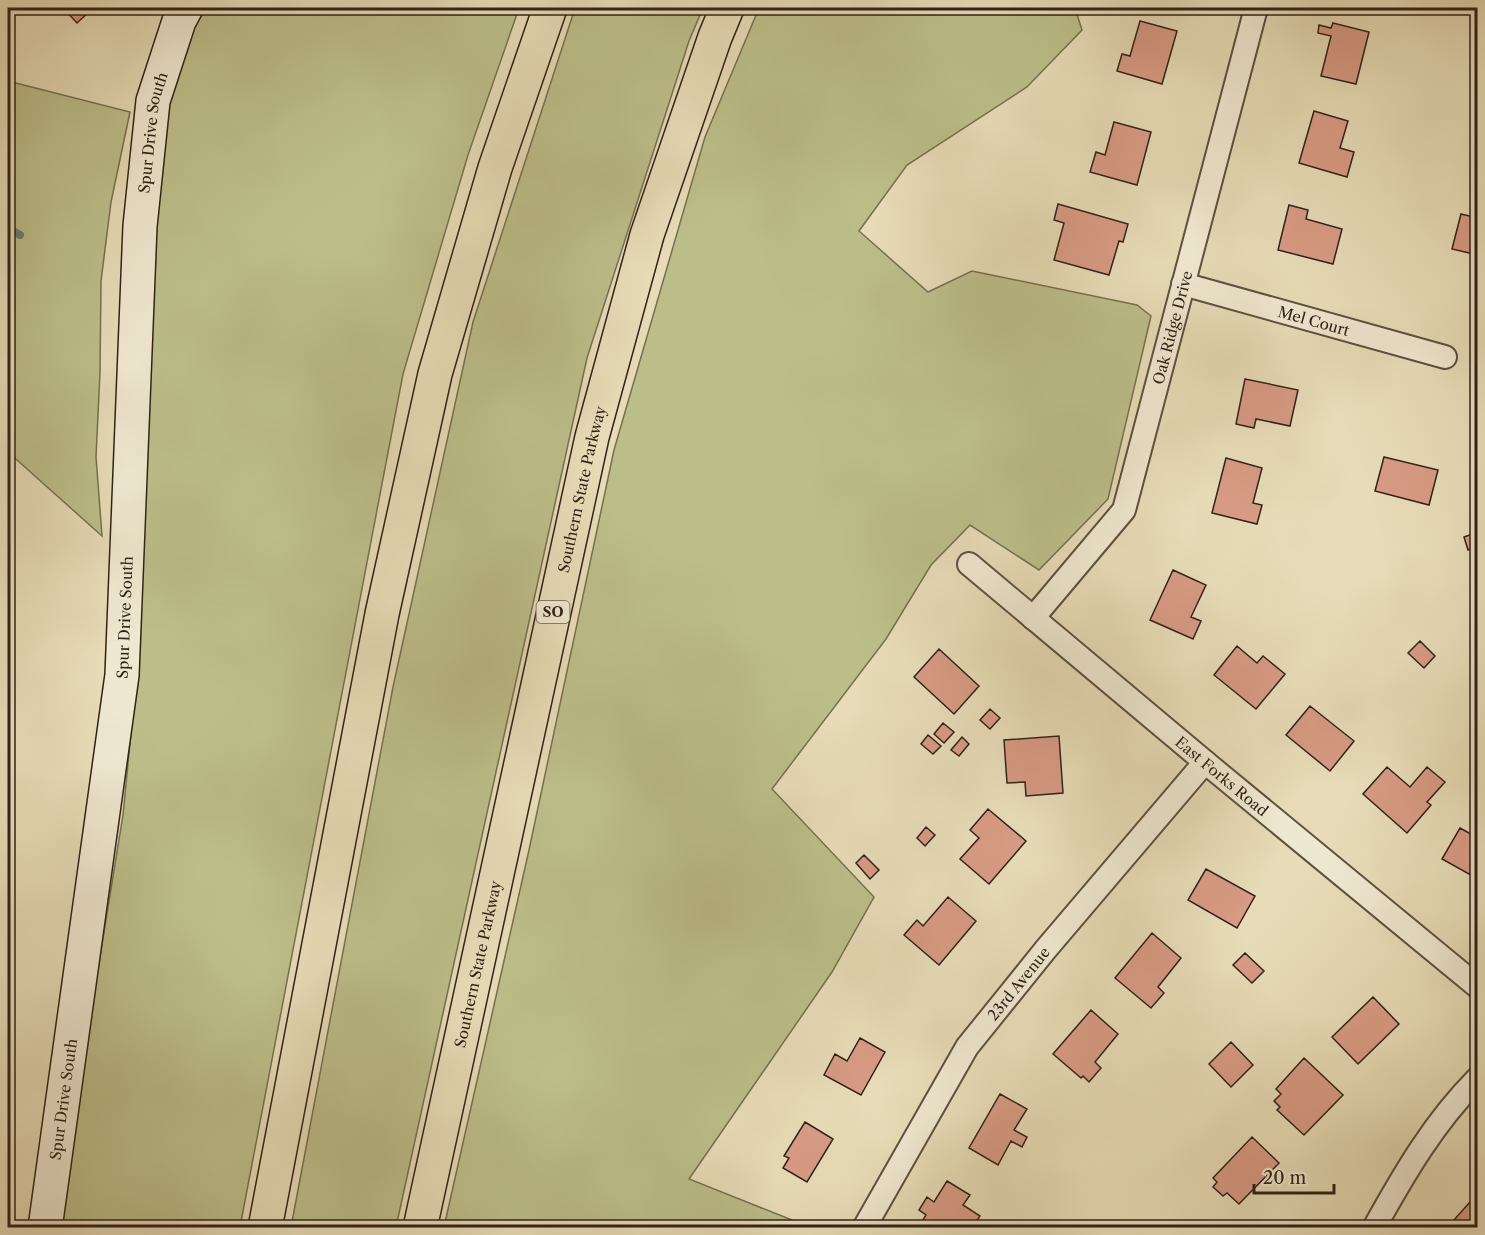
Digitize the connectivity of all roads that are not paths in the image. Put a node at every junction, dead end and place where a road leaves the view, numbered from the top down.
1 (186, 8) edge
2 (550, 8) edge
3 (727, 8) edge
4 (1256, 8) edge
5 (1183, 284) junction
6 (1445, 357) dead end
7 (969, 564) dead end
8 (1033, 618) junction
9 (1205, 762) junction
10 (1478, 987) edge
11 (1478, 1078) edge
12 (40, 1227) edge
13 (265, 1227) edge
14 (420, 1227) edge
15 (864, 1227) edge
16 (1374, 1227) edge

1 - 12 street, Spur Drive South
2 - 13 highway
3 - 14 highway, Southern State Parkway / SO
4 - 5 street, Oak Ridge Drive
5 - 6 street, Mel Court
5 - 8 street, Oak Ridge Drive
7 - 8 street, East Forks Road
8 - 9 street, East Forks Road
9 - 10 street, East Forks Road
9 - 15 street, 23rd Avenue
11 - 16 street

